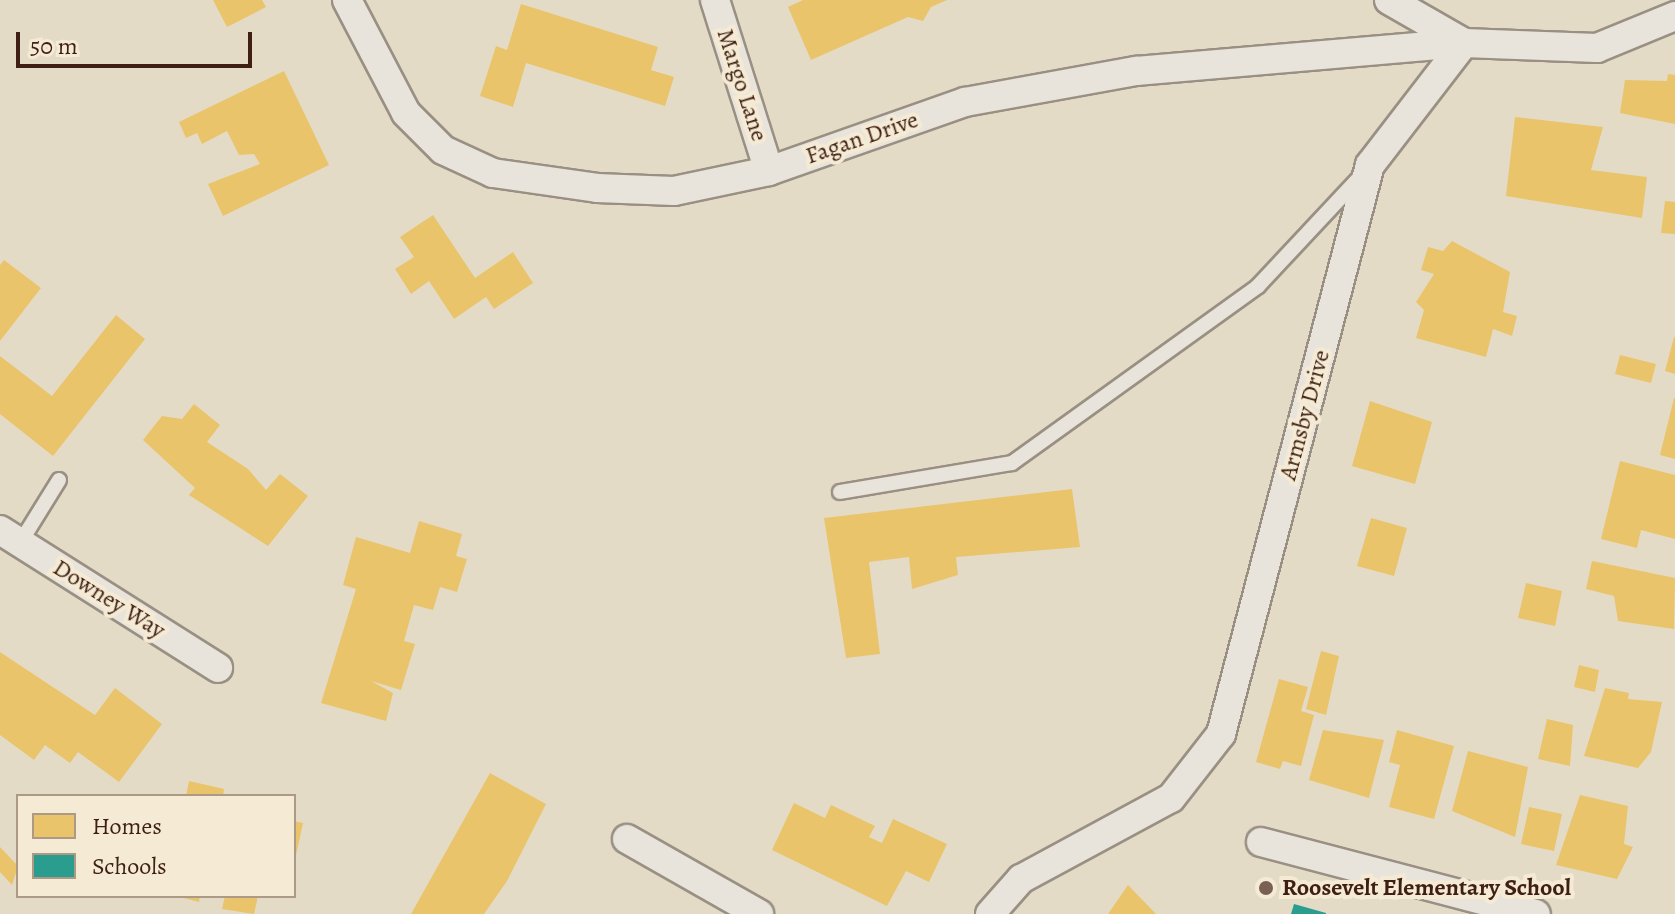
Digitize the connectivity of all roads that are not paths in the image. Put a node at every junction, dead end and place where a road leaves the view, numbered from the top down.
1 (347, 0) edge
2 (715, 0) edge
3 (1389, 0) edge
4 (1675, 16) edge
5 (1464, 43) junction
6 (1370, 165) junction
7 (769, 171) junction
8 (59, 480) dead end
9 (840, 492) dead end
10 (6, 536) edge
11 (218, 668) dead end
12 (627, 839) dead end
13 (1261, 842) dead end
14 (759, 914) edge
15 (990, 914) edge
16 (1536, 914) edge

1 - 7 street, Fagan Drive
2 - 7 street, Margo Lane
3 - 5 street
4 - 5 street
5 - 6 street, Armsby Drive
5 - 7 street, Fagan Drive
6 - 9 lane
6 - 15 street, Armsby Drive
8 - 10 lane
10 - 11 street, Downey Way
12 - 14 street
13 - 16 street

